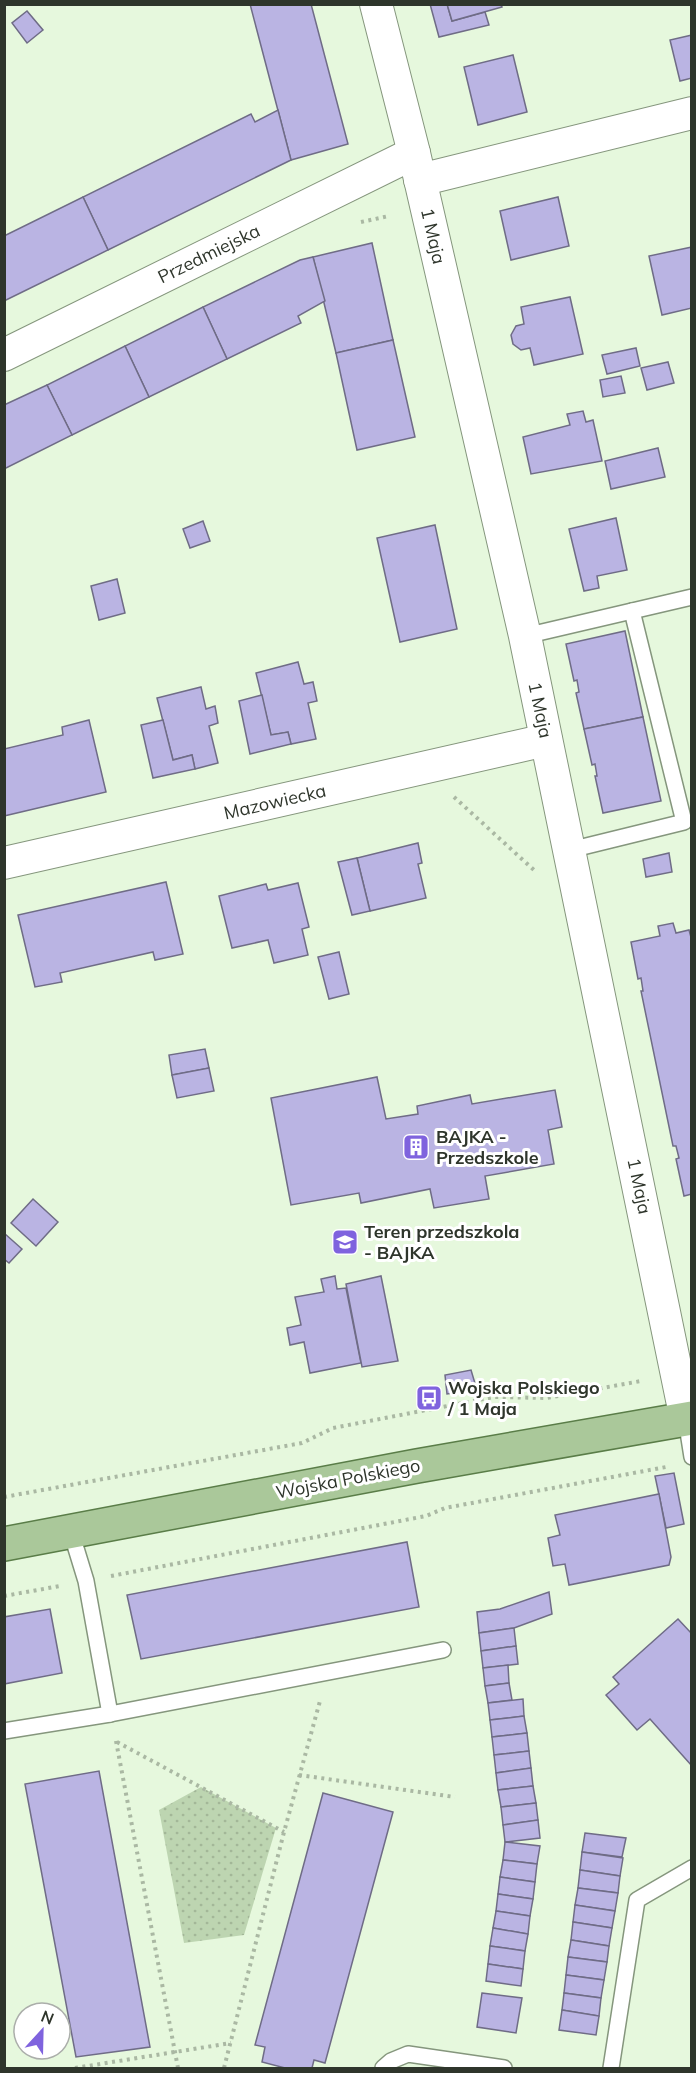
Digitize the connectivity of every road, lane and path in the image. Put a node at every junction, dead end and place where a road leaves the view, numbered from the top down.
1 (375, 4) edge
2 (692, 113) edge
3 (417, 166) junction
4 (4, 355) edge
5 (692, 597) edge
6 (632, 610) junction
7 (525, 636) junction
8 (546, 740) junction
9 (447, 791) dead end
10 (570, 850) junction
11 (4, 864) edge
12 (542, 878) dead end
13 (677, 1374) junction
14 (689, 1419) edge
15 (692, 1457) edge
16 (668, 1466) dead end
17 (4, 1497) edge
18 (71, 1532) junction
19 (4, 1544) edge
20 (86, 1581) junction
21 (4, 1596) edge
22 (443, 1650) dead end
23 (328, 1672) junction
24 (110, 1714) junction
25 (4, 1731) edge
26 (116, 1742) junction
27 (299, 1775) junction
28 (455, 1797) dead end
29 (284, 1832) junction
30 (692, 1868) edge
31 (231, 2043) junction
32 (175, 2051) junction
33 (75, 2068) edge
34 (178, 2068) edge
35 (224, 2068) edge
36 (383, 2068) edge
37 (504, 2068) edge
38 (610, 2068) edge

1 - 3 street, 1 Maja
2 - 3 street, Przedmiejska
3 - 4 street, Przedmiejska
3 - 7 street, 1 Maja
5 - 6 lane
6 - 7 lane
6 - 10 lane
7 - 8 street, 1 Maja
8 - 10 street, 1 Maja
8 - 11 street, Mazowiecka
9 - 12 path
10 - 13 street, 1 Maja
13 - 14 street, 1 Maja
13 - 17 path
14 - 15 lane
14 - 18 main road, Wojska Polskiego
16 - 20 path
18 - 19 main road, Wojska Polskiego
18 - 20 lane
20 - 21 path
20 - 24 lane
22 - 23 lane
23 - 24 lane
23 - 27 path
24 - 25 lane
24 - 26 path
26 - 29 path
26 - 32 path
27 - 28 path
27 - 29 path
29 - 31 path
30 - 38 lane
31 - 32 path
31 - 35 path
32 - 33 path
32 - 34 path
36 - 37 lane

